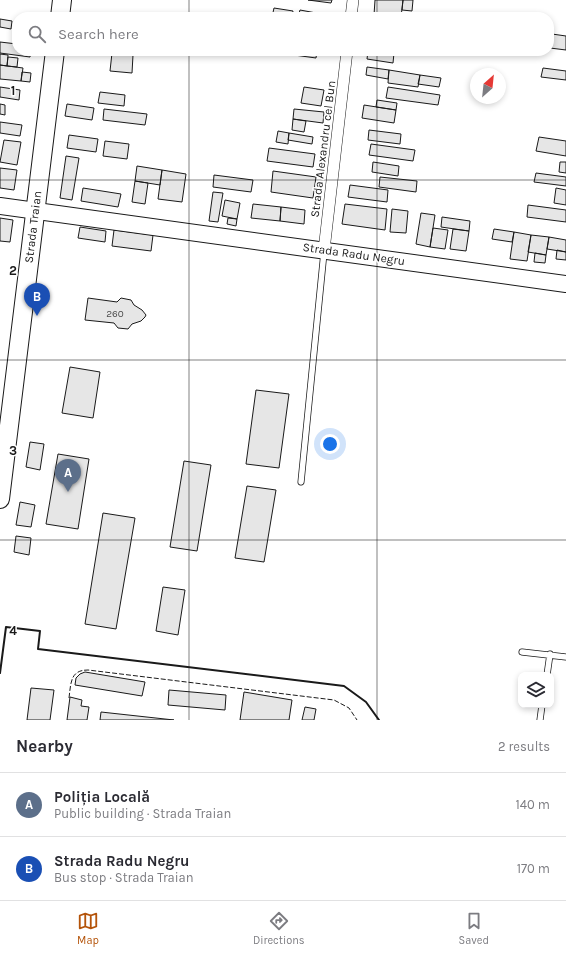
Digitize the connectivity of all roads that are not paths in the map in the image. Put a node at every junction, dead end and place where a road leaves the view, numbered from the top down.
1 (62, 0) edge
2 (353, 0) edge
3 (61, 12) edge
4 (352, 12) edge
5 (54, 56) edge
6 (346, 56) edge
7 (0, 206) edge
8 (35, 210) junction
9 (324, 250) junction
10 (566, 284) edge
11 (301, 482) dead end
12 (0, 499) edge
13 (522, 652) dead end
14 (550, 654) junction
15 (566, 657) edge
16 (547, 672) edge
17 (542, 708) edge
18 (540, 720) edge

1 - 3 main road
2 - 4 street
5 - 8 main road, Strada Traian
6 - 9 street, Strada Alexandru cel Bun
7 - 8 street, Strada Radu Negru
8 - 9 street, Strada Radu Negru
8 - 12 main road, Strada Traian
9 - 10 street, Strada Radu Negru
9 - 11 lane
13 - 14 lane
14 - 15 lane
14 - 16 lane
17 - 18 lane

